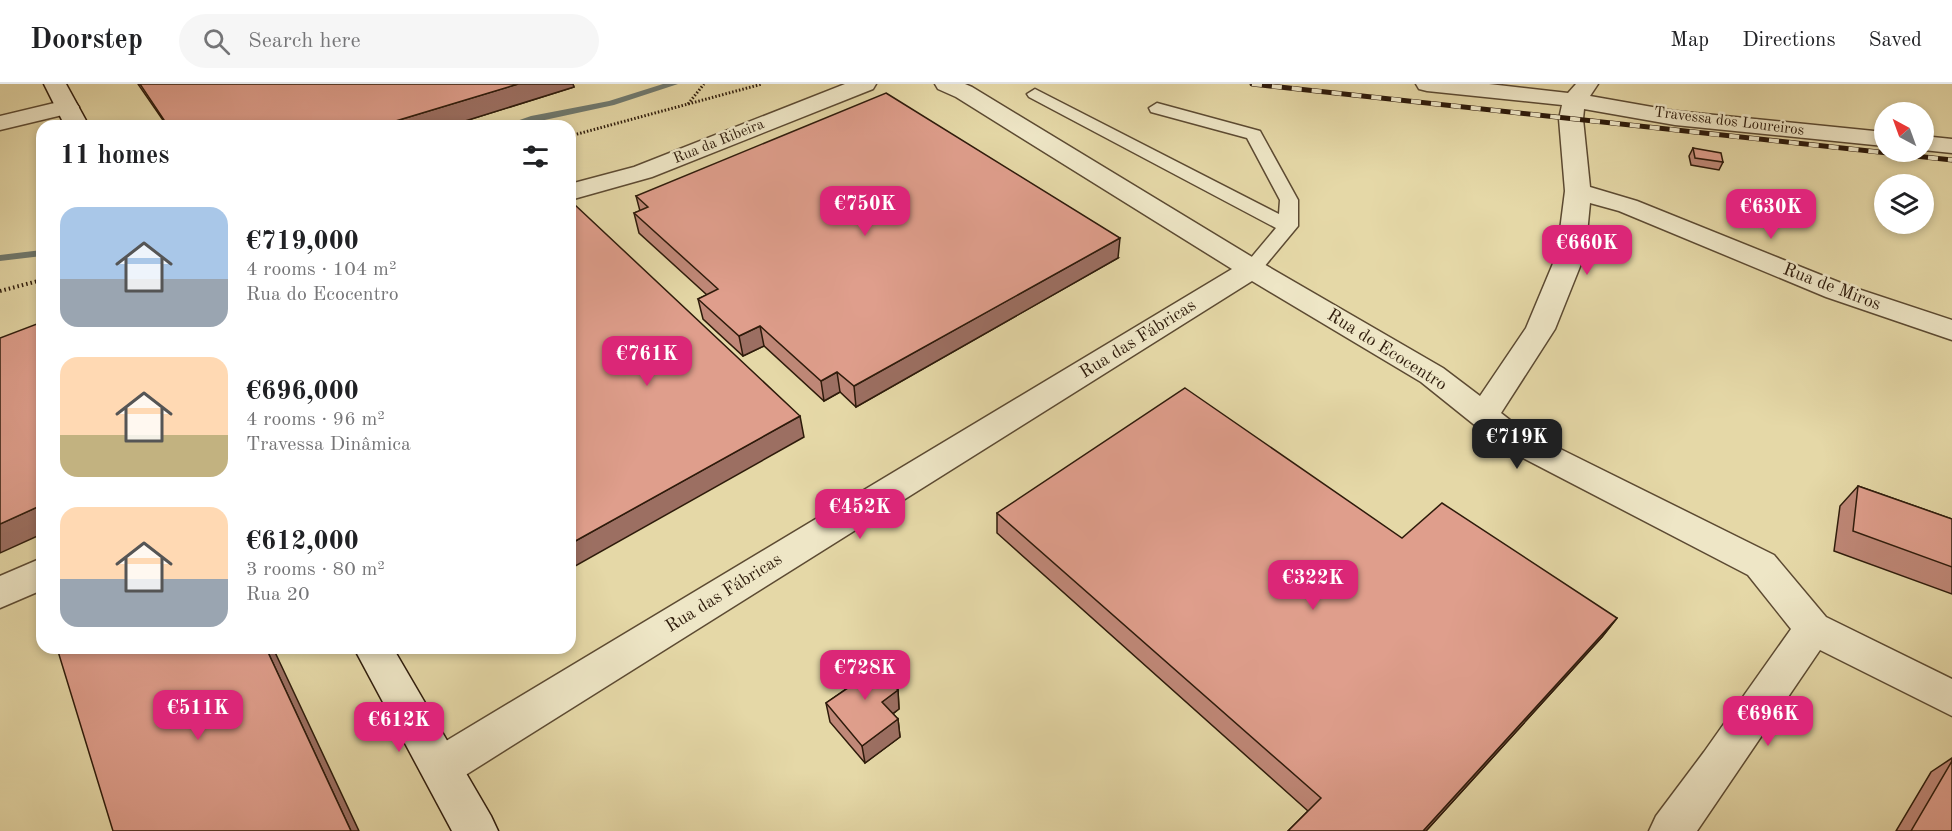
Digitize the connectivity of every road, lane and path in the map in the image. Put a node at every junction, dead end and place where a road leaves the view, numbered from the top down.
1 (55, 84) edge
2 (704, 84) edge
3 (762, 84) edge
4 (865, 84) edge
5 (946, 84) edge
6 (1427, 84) edge
7 (1581, 92) edge
8 (1035, 94) dead end
9 (688, 104) junction
10 (1157, 108) dead end
11 (72, 117) edge
12 (0, 123) edge
13 (576, 134) edge
14 (1874, 138) edge
15 (1934, 144) edge
16 (1952, 146) edge
17 (576, 190) edge
18 (1578, 191) junction
19 (1288, 225) junction
20 (1252, 269) junction
21 (36, 282) edge
22 (0, 291) edge
23 (1952, 330) edge
24 (1484, 414) junction
25 (36, 576) edge
26 (0, 593) edge
27 (1814, 628) junction
28 (376, 654) edge
29 (1952, 698) edge
30 (441, 767) junction
31 (476, 831) edge
32 (1671, 831) edge

1 - 11 street
2 - 9 path
3 - 9 path
4 - 17 street, Rua da Ribeira
5 - 20 street, Rua do Ecocentro
6 - 7 street, Travessa dos Loureiros
7 - 14 street, Travessa dos Loureiros
7 - 18 street
8 - 19 lane
9 - 13 path
10 - 19 lane
11 - 12 street
15 - 16 street
18 - 23 street, Rua de Miros
18 - 24 street
19 - 20 lane
20 - 24 street, Rua do Ecocentro
20 - 30 street, Rua das Fábricas
21 - 22 path
24 - 27 street, Rua do Ecocentro
25 - 26 street
27 - 29 street
27 - 32 street
28 - 30 street
30 - 31 street

